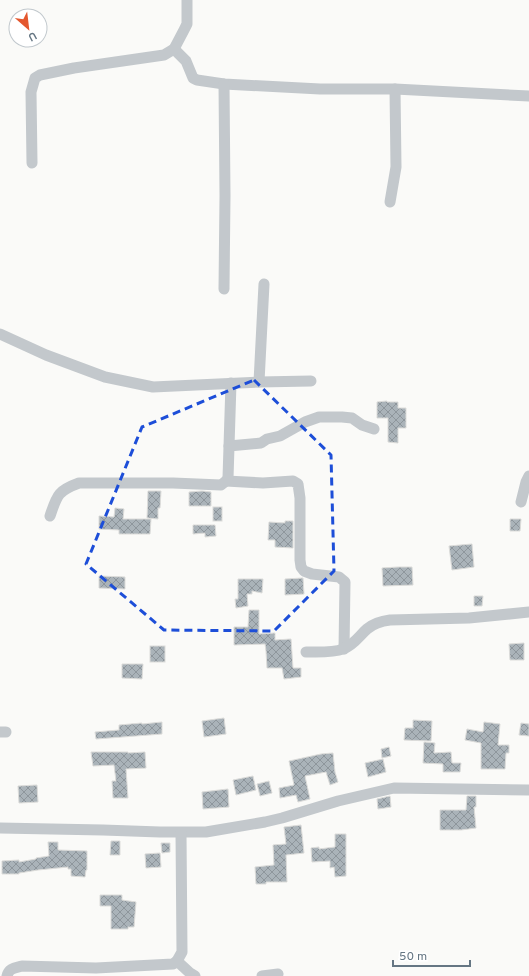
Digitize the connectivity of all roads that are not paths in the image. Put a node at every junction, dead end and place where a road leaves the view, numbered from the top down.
1 (187, 0) edge
2 (174, 49) junction
3 (224, 84) junction
4 (395, 89) junction
5 (529, 96) edge
6 (32, 162) dead end
7 (390, 202) dead end
8 (264, 284) dead end
9 (224, 289) dead end
10 (0, 334) edge
11 (311, 381) dead end
12 (259, 382) junction
13 (231, 383) junction
14 (374, 429) dead end
15 (229, 446) junction
16 (529, 476) edge
17 (226, 481) junction
18 (521, 502) dead end
19 (50, 516) dead end
20 (529, 612) edge
21 (344, 649) junction
22 (306, 652) dead end
23 (529, 790) edge
24 (0, 828) edge
25 (181, 833) junction
26 (177, 961) junction
27 (132, 971) edge
28 (278, 974) dead end
29 (7, 976) edge
30 (195, 976) edge
31 (262, 976) edge

1 - 2 street
2 - 3 street
2 - 6 street
3 - 4 street
3 - 9 street
4 - 5 street
4 - 7 street
8 - 12 street
10 - 13 street
11 - 12 street
12 - 13 street
13 - 15 street
14 - 15 street
15 - 17 street
16 - 18 street
17 - 19 street
17 - 21 street
20 - 21 street
21 - 22 street
23 - 25 street
24 - 25 street
25 - 26 street
26 - 27 street
26 - 30 street
27 - 29 street
28 - 31 street

